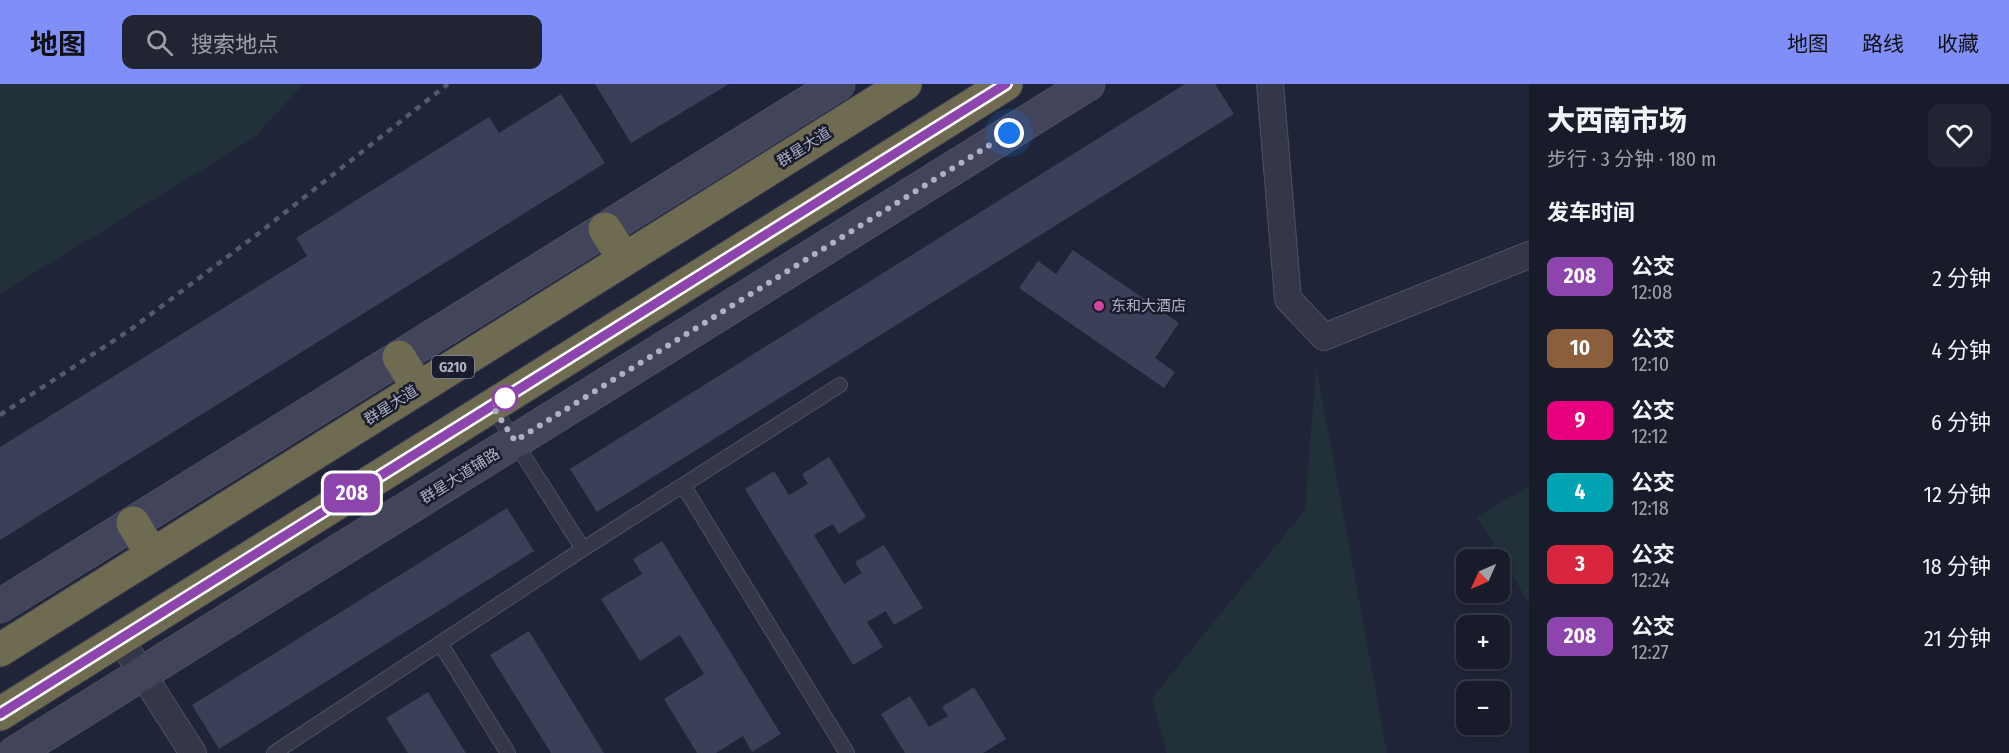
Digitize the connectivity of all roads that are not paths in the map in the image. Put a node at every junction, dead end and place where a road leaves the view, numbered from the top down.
1 (837, 84) edge
2 (905, 84) edge
3 (1006, 84) edge
4 (1088, 84) edge
5 (1270, 84) edge
6 (605, 229) junction
7 (1529, 255) edge
8 (624, 260) junction
9 (399, 357) junction
10 (840, 385) dead end
11 (418, 388) junction
12 (492, 406) junction
13 (515, 441) junction
14 (683, 485) junction
15 (133, 523) junction
16 (583, 549) junction
17 (152, 555) junction
18 (0, 606) edge
19 (120, 639) junction
20 (440, 643) junction
21 (0, 650) edge
22 (142, 674) junction
23 (0, 714) edge
24 (15, 753) edge
25 (193, 753) edge
26 (274, 753) edge
27 (508, 753) edge
28 (847, 753) edge

1 - 6 street
2 - 8 highway, 群星大道 / G210
3 - 12 highway
4 - 13 street, 群星大道辅路
5 - 7 street
6 - 8 highway
6 - 9 street
8 - 11 highway, 群星大道 / G210
9 - 11 highway
9 - 15 street
10 - 14 lane
11 - 17 highway, 群星大道 / G210
12 - 13 lane
12 - 19 highway
13 - 16 lane
13 - 22 street, 群星大道辅路
14 - 16 lane
14 - 28 lane
15 - 17 highway
15 - 18 street
16 - 20 lane
17 - 21 highway, 群星大道 / G210
19 - 22 street
19 - 23 highway
20 - 26 lane
20 - 27 lane
22 - 24 street, 群星大道辅路
22 - 25 street

